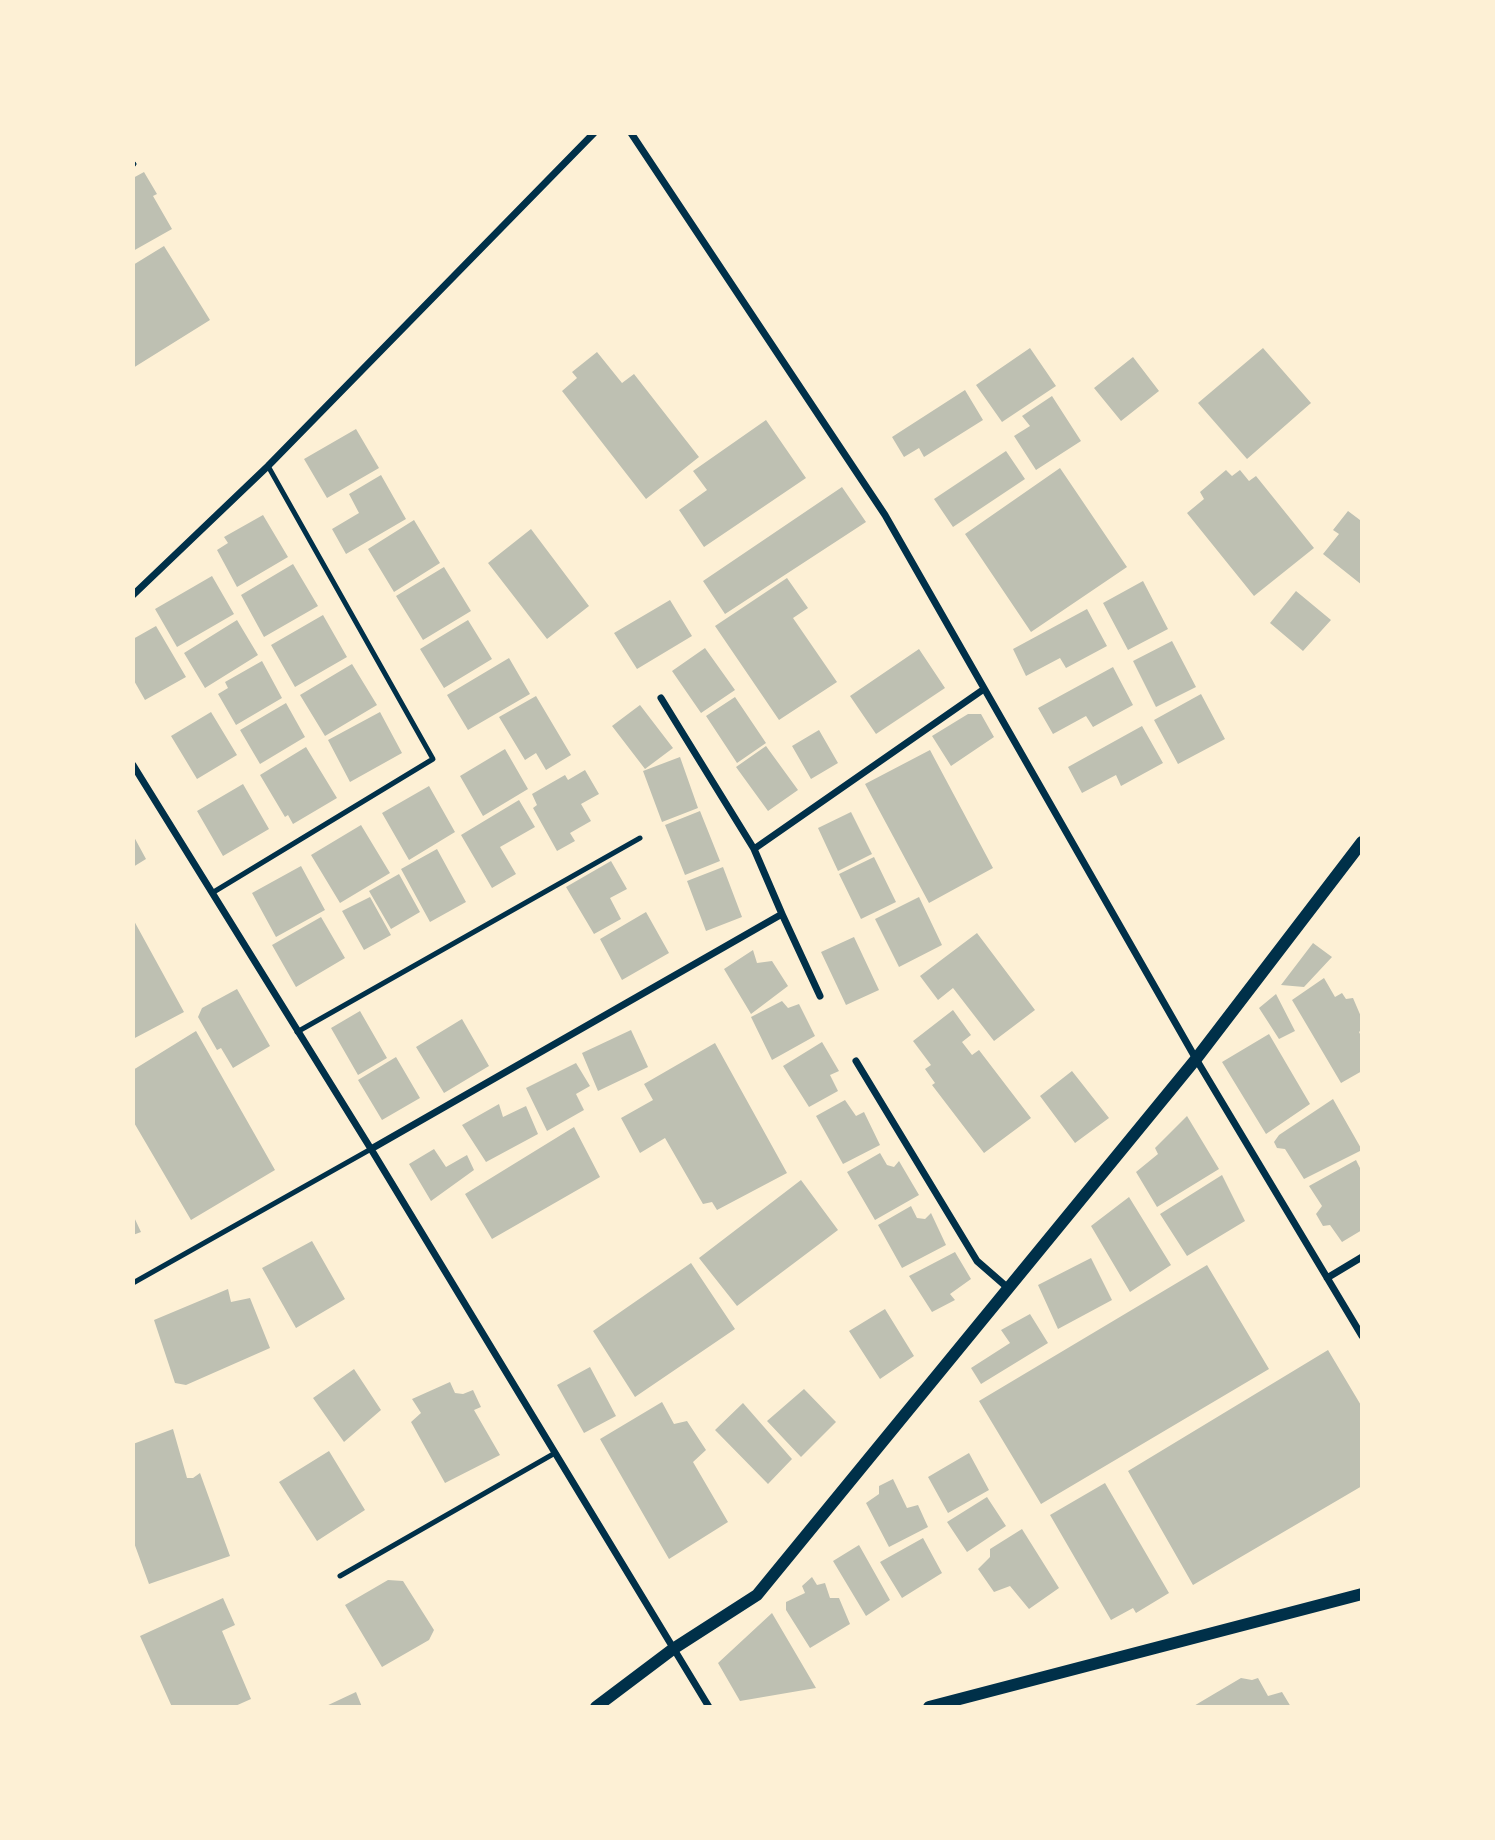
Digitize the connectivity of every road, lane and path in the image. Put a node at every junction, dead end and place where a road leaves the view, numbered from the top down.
1 (594, 133) edge
2 (631, 133) edge
3 (268, 466) junction
4 (133, 595) edge
5 (984, 689) junction
6 (661, 698) dead end
7 (133, 765) edge
8 (640, 838) dead end
9 (1362, 842) edge
10 (754, 849) junction
11 (212, 893) junction
12 (782, 914) junction
13 (820, 996) dead end
14 (297, 1032) junction
15 (1196, 1059) junction
16 (856, 1061) dead end
17 (370, 1149) junction
18 (1362, 1257) edge
19 (1327, 1278) junction
20 (133, 1283) edge
21 (1008, 1288) junction
22 (1362, 1336) edge
23 (555, 1453) junction
24 (340, 1576) dead end
25 (1362, 1594) edge
26 (673, 1649) junction
27 (596, 1707) edge
28 (709, 1707) edge
29 (929, 1707) edge

1 - 3 street
2 - 5 street
3 - 4 street
3 - 11 lane
5 - 10 street
5 - 15 street
6 - 10 street
7 - 11 street
8 - 14 lane
9 - 15 street
10 - 12 street
11 - 14 street
12 - 13 street
12 - 17 street
14 - 17 street
15 - 19 street
15 - 21 street
16 - 21 street
17 - 20 lane
17 - 23 street
18 - 19 street
19 - 22 street
21 - 26 street
23 - 24 lane
23 - 26 street
25 - 29 street
26 - 27 street
26 - 28 street

